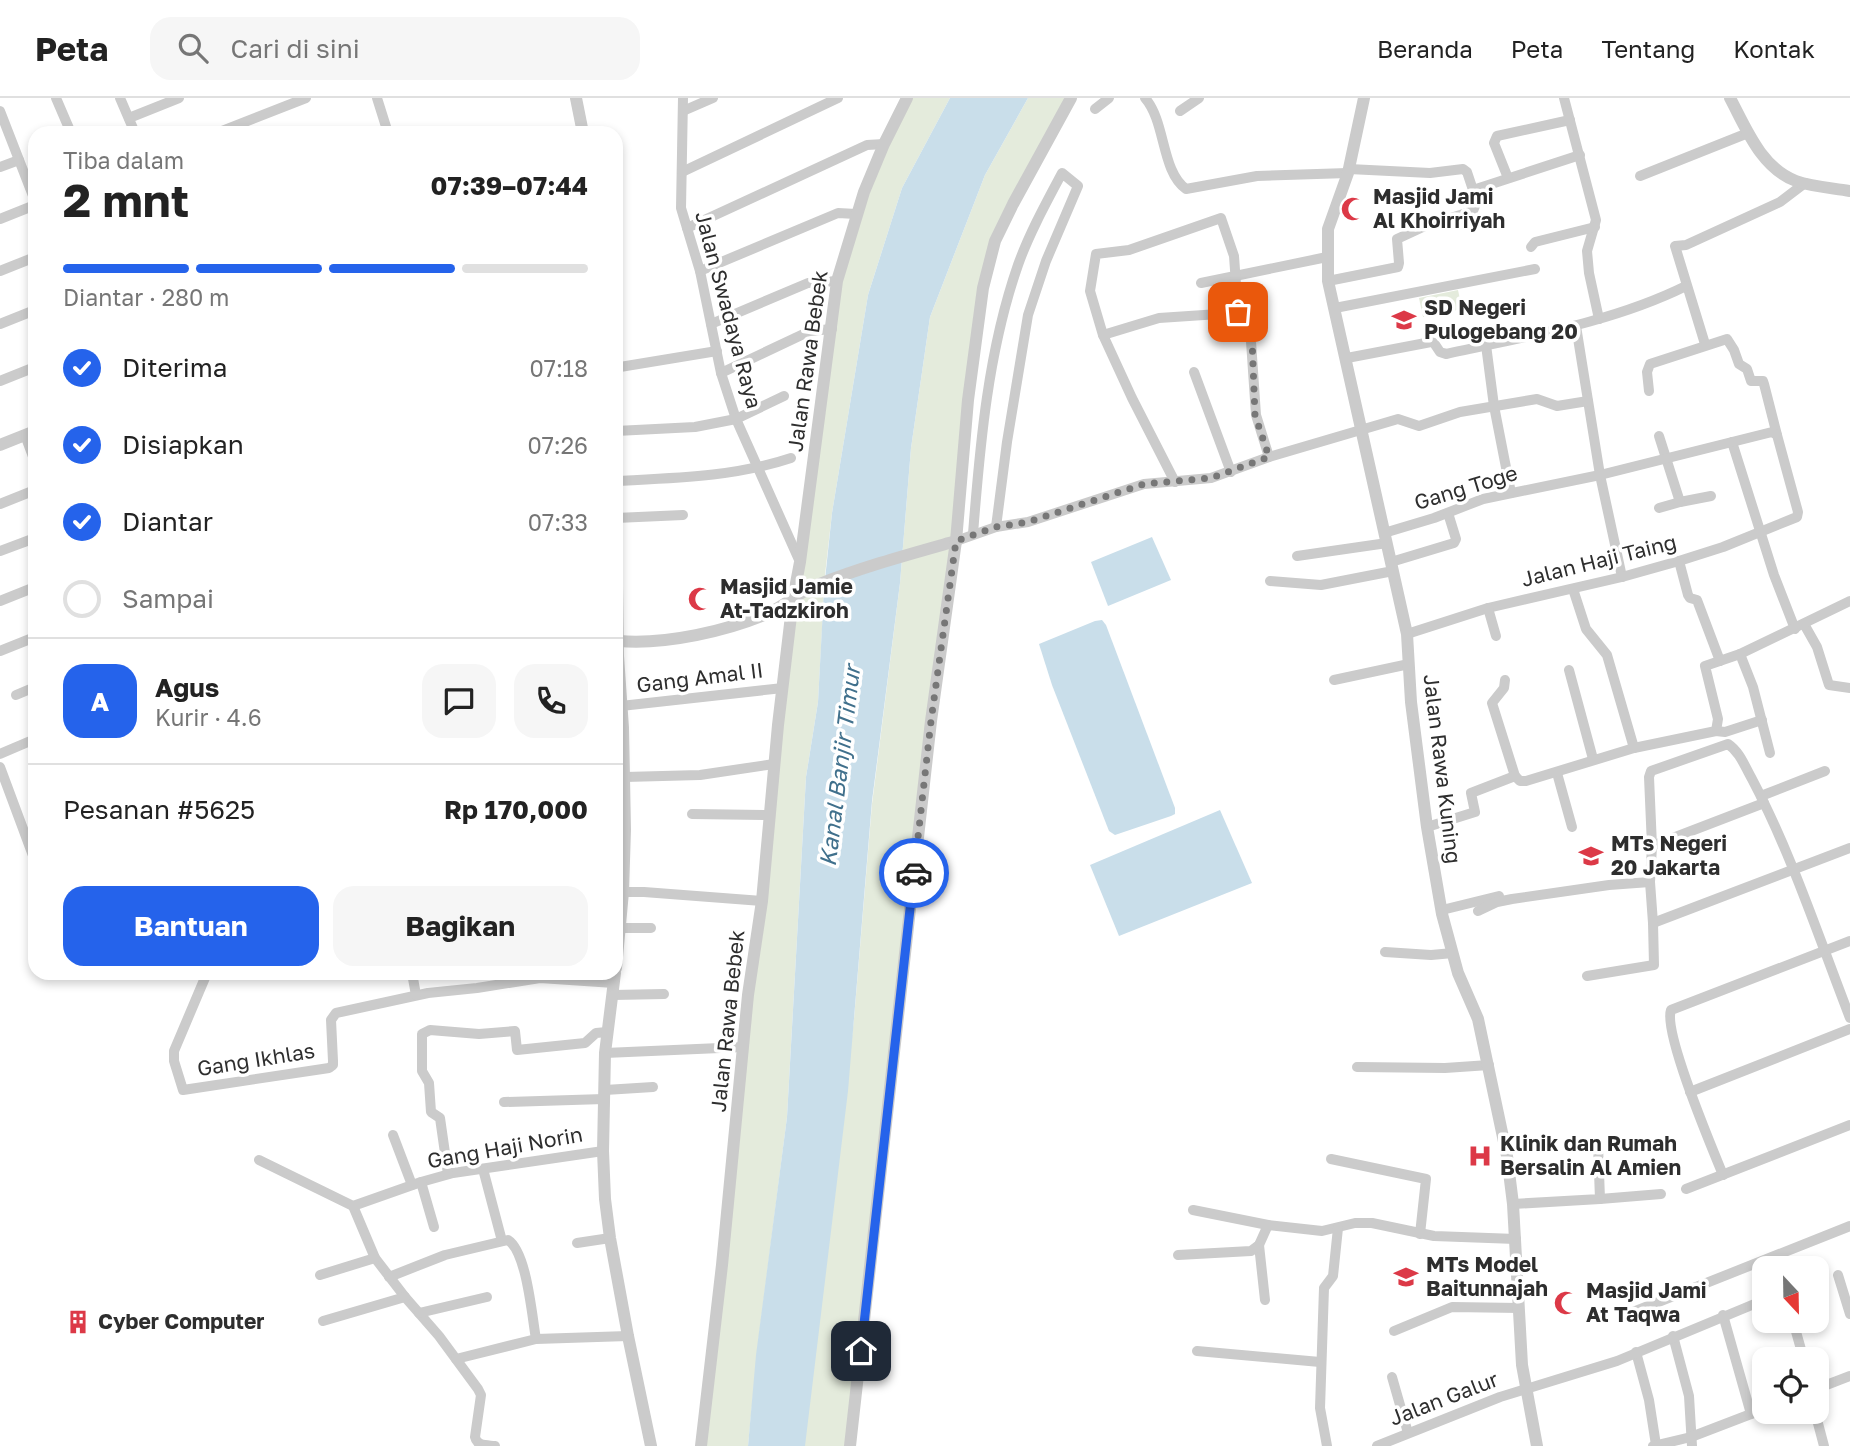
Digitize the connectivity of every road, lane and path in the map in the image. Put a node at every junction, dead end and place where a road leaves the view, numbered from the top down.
1 (57, 98) edge
2 (120, 98) edge
3 (179, 98) edge
4 (306, 98) edge
5 (377, 98) edge
6 (576, 98) edge
7 (683, 98) edge
8 (713, 98) edge
9 (838, 98) edge
10 (907, 98) edge
11 (1071, 98) edge
12 (1109, 98) edge
13 (1145, 98) edge
14 (1199, 98) edge
15 (1364, 98) edge
16 (1564, 98) edge
17 (1733, 99) edge
18 (1095, 109) dead end
19 (0, 111) edge
20 (683, 111) junction
21 (1180, 111) dead end
22 (129, 118) junction
23 (1570, 120) junction
24 (68, 126) edge
25 (132, 126) edge
26 (240, 126) edge
27 (386, 126) edge
28 (582, 126) edge
29 (1748, 133) junction
30 (884, 144) junction
31 (1580, 155) junction
32 (19, 160) junction
33 (0, 167) edge
34 (1348, 171) junction
35 (682, 172) junction
36 (1640, 176) dead end
37 (1508, 178) junction
38 (1805, 183) junction
39 (28, 184) edge
40 (1473, 190) junction
41 (1850, 191) edge
42 (28, 206) edge
43 (856, 214) junction
44 (0, 219) edge
45 (1595, 227) junction
46 (687, 228) junction
47 (1531, 247) dead end
48 (1328, 257) junction
49 (28, 260) edge
50 (1535, 269) dead end
51 (0, 271) edge
52 (700, 271) junction
53 (1235, 276) junction
54 (837, 281) junction
55 (1328, 281) junction
56 (1201, 282) dead end
57 (1686, 286) junction
58 (1335, 307) junction
59 (1238, 312) junction
60 (28, 313) edge
61 (1599, 319) junction
62 (0, 324) edge
63 (711, 324) junction
64 (1576, 326) junction
65 (832, 329) junction
66 (1103, 335) junction
67 (1706, 344) junction
68 (1486, 345) junction
69 (717, 351) junction
70 (1347, 358) junction
71 (623, 367) edge
72 (28, 370) edge
73 (1194, 372) dead end
74 (721, 373) junction
75 (0, 381) edge
76 (1649, 391) dead end
77 (784, 396) dead end
78 (1588, 401) junction
79 (1494, 406) junction
80 (736, 419) junction
81 (1362, 430) junction
82 (623, 431) edge
83 (28, 434) edge
84 (1777, 435) junction
85 (1659, 436) dead end
86 (1732, 442) junction
87 (0, 444) edge
88 (1269, 457) junction
89 (1666, 457) junction
90 (791, 458) dead end
91 (759, 469) junction
92 (1231, 472) junction
93 (1600, 475) junction
94 (623, 481) edge
95 (1175, 482) junction
96 (28, 493) edge
97 (1511, 493) junction
98 (1711, 496) dead end
99 (1680, 502) junction
100 (0, 504) edge
101 (1658, 508) dead end
102 (1448, 513) junction
103 (683, 515) dead end
104 (623, 517) edge
105 (996, 527) junction
106 (1760, 533) junction
107 (973, 534) junction
108 (1386, 538) junction
109 (28, 541) edge
110 (956, 541) junction
111 (0, 551) edge
112 (1297, 556) dead end
113 (1679, 561) junction
114 (800, 562) junction
115 (1392, 566) junction
116 (1622, 577) junction
117 (1270, 582) dead end
118 (1573, 589) junction
119 (28, 590) edge
120 (793, 599) junction
121 (0, 601) edge
122 (1850, 601) edge
123 (1488, 608) junction
124 (1799, 627) junction
125 (1407, 634) junction
126 (1496, 636) dead end
127 (28, 640) edge
128 (623, 641) edge
129 (0, 650) edge
130 (1740, 654) junction
131 (1720, 661) junction
132 (1409, 664) junction
133 (1569, 670) dead end
134 (1334, 680) dead end
135 (1505, 680) dead end
136 (783, 688) junction
137 (1850, 688) edge
138 (28, 690) edge
139 (16, 695) dead end
140 (623, 706) edge
141 (1762, 720) junction
142 (1716, 731) junction
143 (28, 742) edge
144 (1634, 748) junction
145 (1770, 753) dead end
146 (0, 754) edge
147 (1593, 759) junction
148 (623, 761) edge
149 (774, 764) junction
150 (0, 767) edge
151 (1825, 771) dead end
152 (1557, 773) junction
153 (1515, 776) junction
154 (625, 777) junction
155 (1762, 799) junction
156 (692, 814) dead end
157 (770, 816) junction
158 (1427, 827) junction
159 (1572, 827) dead end
160 (28, 842) edge
161 (1652, 846) junction
162 (1850, 848) edge
163 (1793, 869) junction
164 (1650, 882) junction
165 (623, 892) joint
166 (1504, 895) dead end
167 (762, 901) junction
168 (1442, 910) junction
169 (1478, 911) dead end
170 (1654, 923) junction
171 (623, 928) edge
172 (651, 928) dead end
173 (1850, 941) edge
174 (1824, 950) junction
175 (1385, 952) dead end
176 (1453, 953) junction
177 (1587, 976) dead end
178 (204, 980) edge
179 (413, 980) edge
180 (525, 980) edge
181 (565, 980) edge
182 (614, 984) edge
183 (664, 994) dead end
184 (416, 995) junction
185 (1850, 1018) edge
186 (1850, 1029) edge
187 (607, 1032) junction
188 (743, 1047) junction
189 (605, 1053) junction
190 (1489, 1065) junction
191 (1357, 1067) dead end
192 (653, 1087) dead end
193 (1690, 1092) junction
194 (604, 1094) junction
195 (504, 1102) dead end
196 (1850, 1125) edge
197 (393, 1135) dead end
198 (1598, 1145) dead end
199 (603, 1151) junction
200 (1331, 1159) dead end
201 (259, 1160) dead end
202 (483, 1169) junction
203 (448, 1174) junction
204 (1723, 1175) junction
205 (417, 1183) junction
206 (1686, 1189) dead end
207 (1661, 1194) dead end
208 (1600, 1199) junction
209 (1513, 1204) junction
210 (353, 1206) junction
211 (1193, 1210) dead end
212 (1268, 1225) junction
213 (1850, 1226) edge
214 (434, 1227) dead end
215 (1338, 1228) junction
216 (1420, 1234) junction
217 (610, 1238) junction
218 (1516, 1239) junction
219 (502, 1241) junction
220 (577, 1243) dead end
221 (1259, 1245) junction
222 (1178, 1255) dead end
223 (375, 1258) junction
224 (320, 1275) dead end
225 (1838, 1275) dead end
226 (389, 1277) junction
227 (405, 1297) junction
228 (487, 1297) dead end
229 (1265, 1300) dead end
230 (1752, 1304) edge
231 (1519, 1308) junction
232 (419, 1314) junction
233 (1850, 1314) edge
234 (1723, 1315) junction
235 (1623, 1316) dead end
236 (323, 1321) dead end
237 (1394, 1331) dead end
238 (628, 1336) junction
239 (1673, 1336) junction
240 (536, 1339) junction
241 (1197, 1351) dead end
242 (1636, 1352) junction
243 (456, 1359) junction
244 (1320, 1362) junction
245 (1850, 1376) edge
246 (1392, 1377) dead end
247 (1829, 1384) edge
248 (1525, 1390) junction
249 (1751, 1414) joint
250 (1818, 1424) edge
251 (1408, 1433) junction
252 (1691, 1441) edge
253 (1655, 1445) edge
254 (494, 1446) edge
255 (651, 1446) edge
256 (701, 1446) edge
257 (850, 1446) edge
258 (1326, 1446) edge
259 (1377, 1446) edge
260 (1537, 1446) edge
261 (1824, 1446) edge

1 - 24 street
2 - 22 street
3 - 22 street
4 - 26 street
5 - 27 street
6 - 28 street
7 - 20 street, Jalan Swadaya Raya
8 - 20 street
9 - 35 street
10 - 30 street, Jalan Rawa Bebek
11 - 110 street
12 - 18 street
13 - 34 street
14 - 21 street
15 - 34 street, Jalan Rawa Kuning
16 - 23 street
17 - 29 street
19 - 32 street
20 - 35 street, Jalan Swadaya Raya
22 - 25 street
23 - 31 street
23 - 37 street
29 - 36 street
29 - 38 street
30 - 43 street, Jalan Rawa Bebek
30 - 46 street
31 - 37 street
31 - 45 street
32 - 33 street
32 - 39 street
34 - 40 street
34 - 48 street, Jalan Rawa Kuning
35 - 46 street, Jalan Swadaya Raya
37 - 40 street
38 - 41 street
38 - 57 street
40 - 55 street
42 - 44 street
43 - 52 street
43 - 54 street, Jalan Rawa Bebek
45 - 47 street
45 - 61 street
46 - 52 street, Jalan Swadaya Raya
48 - 53 street
48 - 55 street, Jalan Rawa Kuning
49 - 51 street
50 - 58 street
52 - 63 street, Jalan Swadaya Raya
53 - 56 street
53 - 59 street
53 - 66 street
54 - 63 street
54 - 65 street, Jalan Rawa Bebek
55 - 58 street, Jalan Rawa Kuning
57 - 61 street
57 - 67 street
58 - 70 street, Jalan Rawa Kuning
59 - 66 street
59 - 88 street
60 - 62 street
61 - 64 street
63 - 69 street, Jalan Swadaya Raya
64 - 68 street
64 - 78 street
65 - 74 street
65 - 114 street, Jalan Rawa Bebek
66 - 95 street
67 - 76 street
67 - 84 street
68 - 70 street
68 - 79 street
69 - 71 street
69 - 74 street, Jalan Swadaya Raya
70 - 81 street, Jalan Rawa Kuning
72 - 75 street
73 - 92 street
74 - 80 street, Jalan Swadaya Raya
77 - 80 street
78 - 79 street
78 - 93 street
79 - 81 street
79 - 97 street
80 - 82 street
80 - 91 street, Jalan Swadaya Raya
81 - 88 street
81 - 108 street, Jalan Rawa Kuning
83 - 87 street
84 - 86 street, Gang Toge
84 - 106 street, Jalan Haji Taing
85 - 89 street
86 - 89 street, Gang Toge
86 - 106 street
88 - 92 street
89 - 93 street, Gang Toge
89 - 99 street
90 - 91 street
91 - 94 street
91 - 114 street, Jalan Swadaya Raya
92 - 95 street
93 - 97 street, Gang Toge
93 - 116 street
95 - 105 street
96 - 100 street
97 - 102 street, Gang Toge
98 - 99 street
99 - 101 street
102 - 108 street, Gang Toge
102 - 115 street
103 - 104 street
105 - 107 street
105 - 107 street
106 - 113 street, Jalan Haji Taing
106 - 124 street
107 - 110 street
108 - 112 street
108 - 115 street, Jalan Rawa Kuning
109 - 111 street
110 - 120 street
110 - 257 street
113 - 116 street, Jalan Haji Taing
113 - 131 street
114 - 120 street, Jalan Rawa Bebek
115 - 117 street
115 - 125 street, Jalan Rawa Kuning
116 - 118 street, Jalan Haji Taing
118 - 123 street, Jalan Haji Taing
118 - 144 street
119 - 121 street
120 - 128 street
120 - 136 street, Jalan Rawa Bebek
122 - 124 street
123 - 125 street, Jalan Haji Taing
123 - 126 street
124 - 130 street
124 - 137 street
125 - 132 street, Jalan Rawa Kuning
127 - 129 street
130 - 131 street
130 - 141 street
131 - 142 street
132 - 134 street
132 - 158 street, Jalan Rawa Kuning
133 - 147 street
135 - 153 street
136 - 140 street, Gang Amal II
136 - 149 street, Jalan Rawa Bebek
138 - 139 street
141 - 142 street
141 - 145 street
142 - 144 street
143 - 146 street
144 - 147 street
147 - 152 street
148 - 154 street
149 - 154 street
149 - 157 street, Jalan Rawa Bebek
150 - 160 street
151 - 155 street
152 - 153 street
152 - 159 street
153 - 158 street
154 - 165 street
155 - 161 street
155 - 161 street
155 - 163 street
156 - 157 street
157 - 167 street, Jalan Rawa Bebek
158 - 168 street, Jalan Rawa Kuning
161 - 164 street
162 - 163 street
163 - 170 street
163 - 174 street
164 - 169 street
164 - 170 street
165 - 167 street
166 - 168 street
167 - 188 street, Jalan Rawa Bebek
168 - 176 street, Jalan Rawa Kuning
170 - 177 street
171 - 172 street
173 - 174 street
174 - 185 street
174 - 193 street
175 - 176 street
176 - 190 street, Jalan Rawa Kuning
178 - 184 street, Gang Ikhlas
179 - 184 street
180 - 184 street, Gang Ikhlas
181 - 182 street, Gang Ikhlas
182 - 183 street, Gang Ikhlas
182 - 187 street
186 - 193 street
187 - 189 street
187 - 203 street
188 - 189 street
188 - 256 street, Jalan Rawa Bebek
189 - 194 street
190 - 191 street
190 - 209 street, Jalan Rawa Kuning
192 - 194 street
193 - 204 street
194 - 195 street
194 - 199 street
196 - 204 street
197 - 205 street
198 - 208 street
199 - 202 street, Gang Haji Norin
199 - 217 street
200 - 216 street
201 - 210 street
202 - 203 street, Gang Haji Norin
202 - 219 street
203 - 205 street, Gang Haji Norin
204 - 206 street
205 - 210 street, Gang Haji Norin
205 - 214 street
207 - 208 street
208 - 209 street
209 - 218 street, Jalan Rawa Kuning
210 - 223 street
211 - 212 street
212 - 215 street
212 - 221 street
213 - 235 street
215 - 216 street
215 - 244 street
216 - 218 street
217 - 220 street
217 - 238 street
218 - 231 street, Jalan Rawa Kuning
219 - 226 street
219 - 240 street
221 - 222 street
221 - 229 street
223 - 224 street
223 - 226 street
225 - 233 street
226 - 227 street
227 - 232 street
227 - 236 street
228 - 232 street
230 - 234 street, Jalan Galur
231 - 237 street
231 - 248 street, Jalan Rawa Kuning
232 - 243 street
234 - 239 street, Jalan Galur
234 - 249 street
238 - 240 street
238 - 255 street
239 - 242 street, Jalan Galur
239 - 252 street
240 - 243 street
241 - 244 street
242 - 248 street, Jalan Galur
242 - 253 street
243 - 254 street
244 - 258 street
245 - 247 street
246 - 251 street
248 - 251 street, Jalan Galur
248 - 260 street, Jalan Rawa Kuning
249 - 252 street
250 - 261 street
251 - 259 street, Jalan Galur
252 - 253 street

